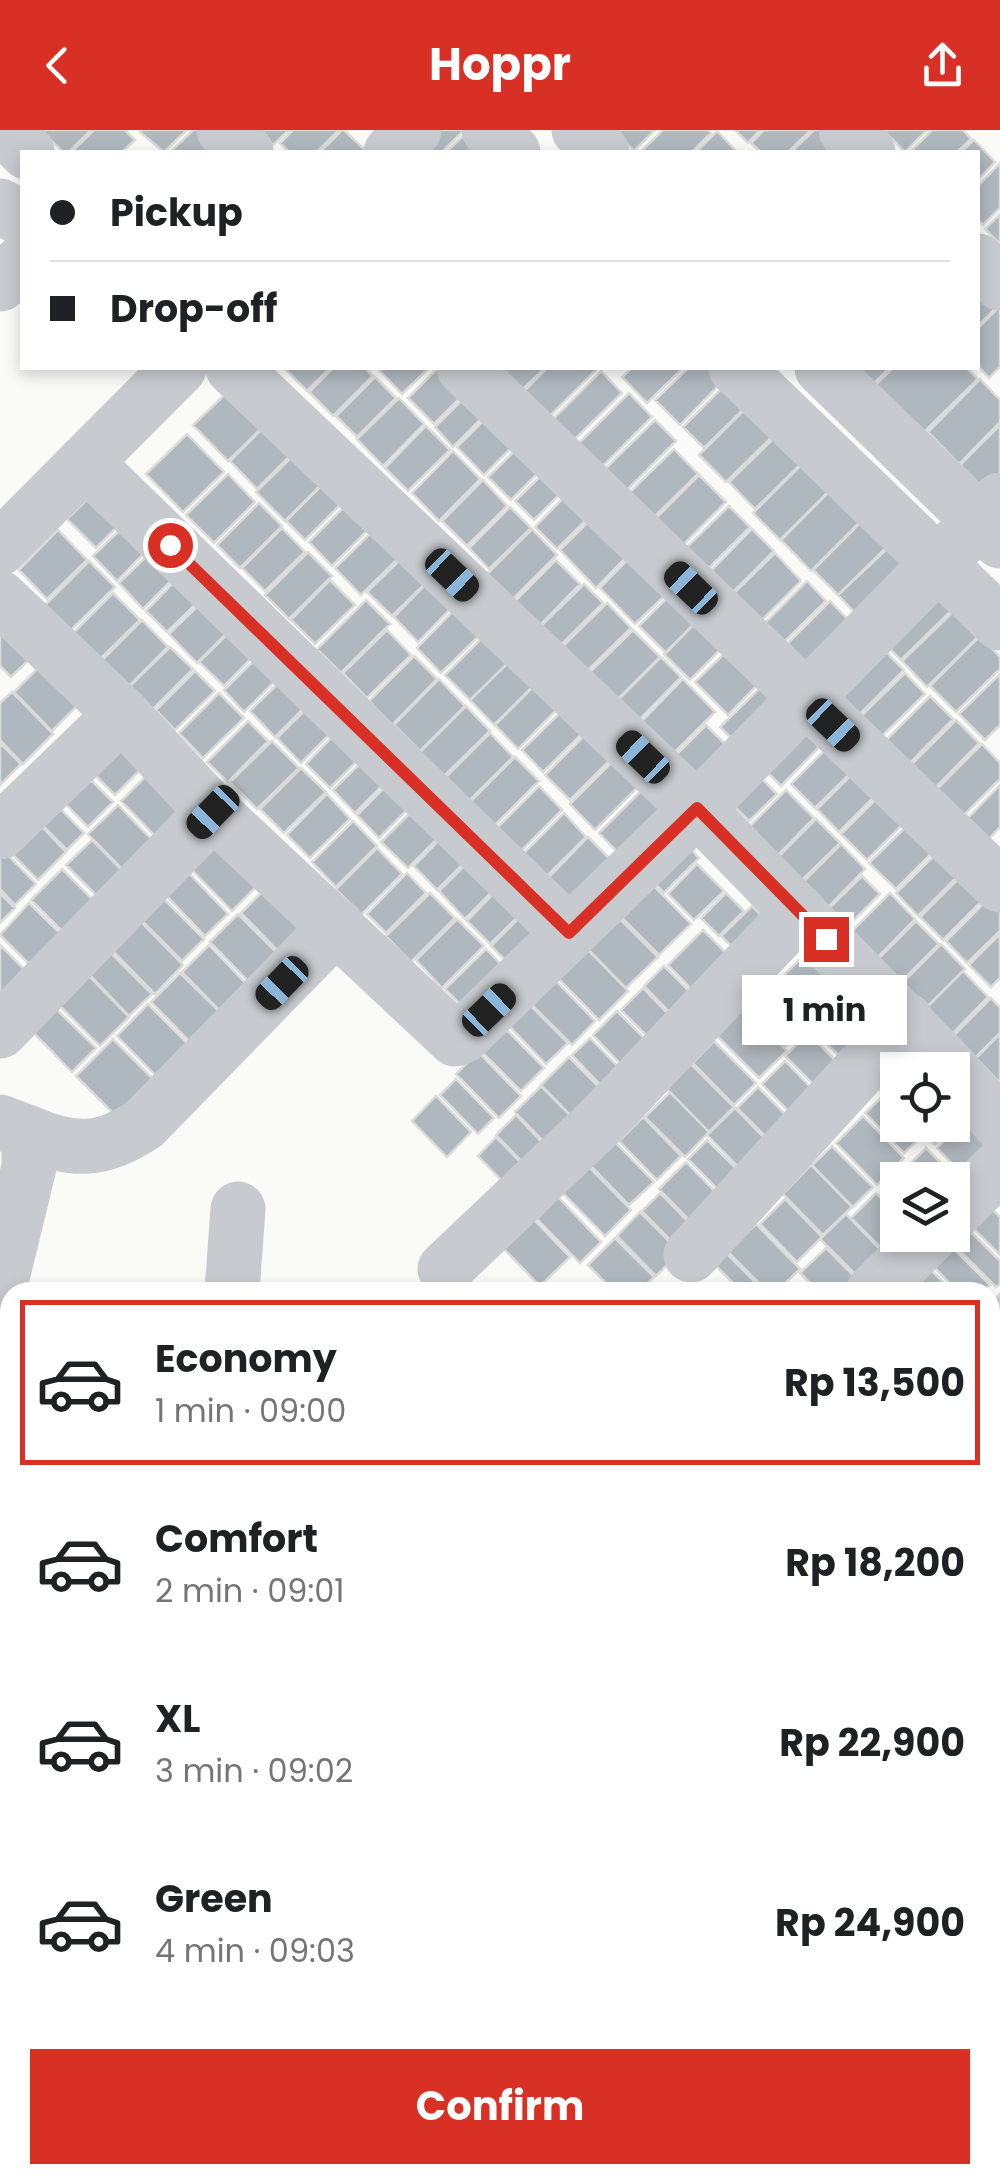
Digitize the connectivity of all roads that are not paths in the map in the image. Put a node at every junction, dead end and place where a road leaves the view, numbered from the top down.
1 (4, 130) edge
2 (224, 130) edge
3 (414, 130) edge
4 (489, 130) edge
5 (578, 130) edge
6 (846, 130) edge
7 (25, 150) edge
8 (244, 150) edge
9 (394, 150) edge
10 (511, 150) edge
11 (600, 150) edge
12 (866, 150) edge
13 (980, 263) edge
14 (20, 264) edge
15 (1000, 283) edge
16 (0, 284) edge
17 (177, 370) edge
18 (235, 370) edge
19 (466, 370) edge
20 (738, 370) edge
21 (824, 370) edge
22 (85, 462) junction
23 (993, 520) edge
24 (0, 548) edge
25 (937, 560) junction
26 (0, 598) edge
27 (1000, 623) edge
28 (805, 698) junction
29 (122, 714) junction
30 (697, 808) junction
31 (213, 812) junction
32 (0, 832) edge
33 (1000, 885) edge
34 (799, 912) junction
35 (337, 926) junction
36 (569, 933) junction
37 (906, 1020) junction
38 (0, 1031) edge
39 (935, 1052) edge
40 (970, 1090) edge
41 (1000, 1123) edge
42 (14, 1128) edge
43 (1000, 1167) edge
44 (970, 1196) edge
45 (238, 1209) dead end
46 (914, 1252) edge
47 (691, 1255) dead end
48 (446, 1260) edge
49 (1, 1282) edge
50 (233, 1282) edge
51 (883, 1282) edge

1 - 7 street
2 - 8 street
3 - 9 street
4 - 10 street
5 - 11 street
6 - 12 street
13 - 15 street
14 - 16 street
17 - 22 street
18 - 30 street
19 - 28 street
20 - 25 street
21 - 23 street
22 - 24 street
22 - 36 street
23 - 25 street
25 - 27 street
25 - 28 street
26 - 29 street
28 - 30 street
28 - 33 street
29 - 31 street
29 - 32 street
30 - 34 street
30 - 36 street
31 - 35 street
31 - 38 street
34 - 37 street
34 - 48 street
35 - 36 street
35 - 42 street
37 - 39 street
37 - 47 street
40 - 41 street
42 - 49 street
43 - 44 street
45 - 50 street
46 - 51 street

